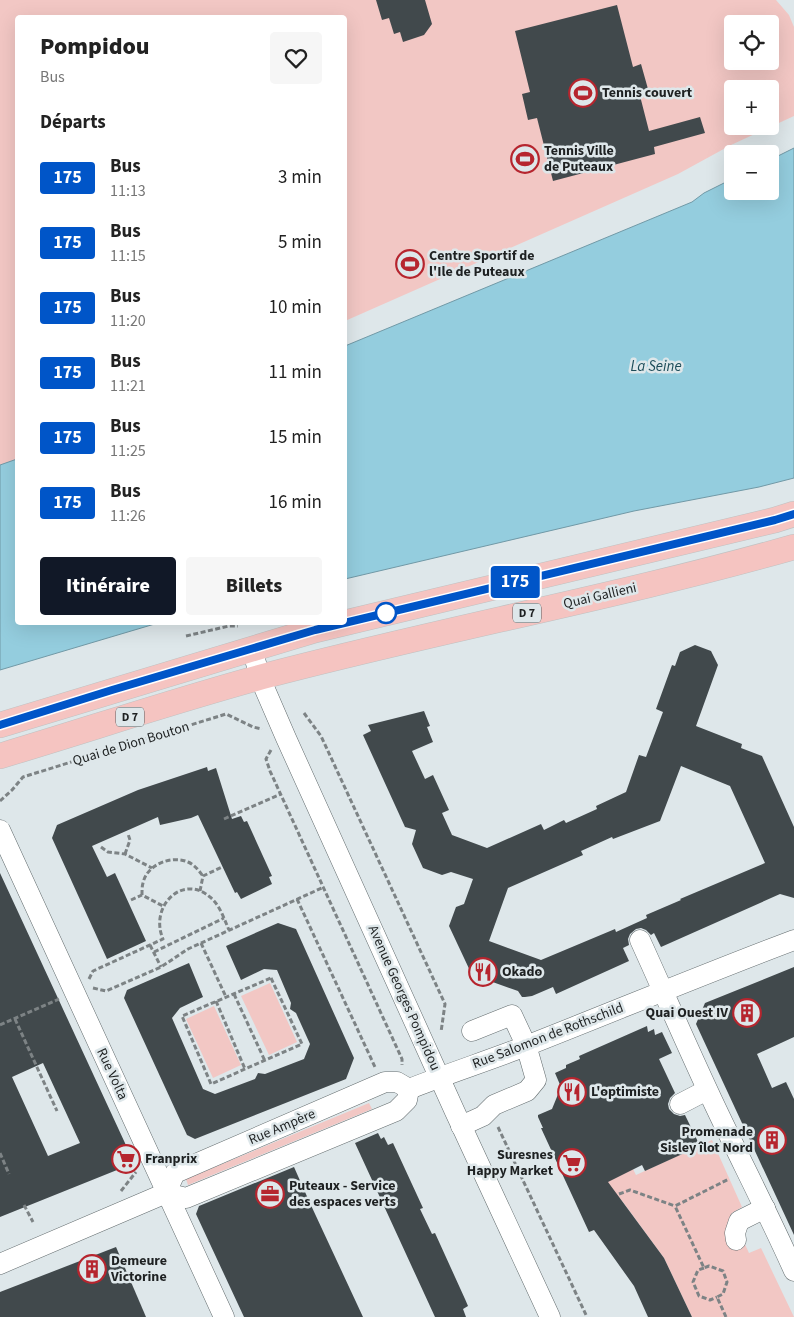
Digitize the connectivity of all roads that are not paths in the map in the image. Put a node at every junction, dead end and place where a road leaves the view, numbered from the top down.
1 (794, 514) edge
2 (794, 547) edge
3 (347, 623) edge
4 (340, 625) edge
5 (252, 648) junction
6 (260, 678) junction
7 (0, 725) edge
8 (0, 756) edge
9 (0, 830) edge
10 (640, 940) dead end
11 (794, 940) edge
12 (663, 990) junction
13 (472, 1031) dead end
14 (526, 1046) junction
15 (440, 1076) junction
16 (409, 1089) junction
17 (707, 1090) junction
18 (680, 1104) dead end
19 (461, 1126) junction
20 (166, 1193) junction
21 (765, 1208) junction
22 (736, 1240) dead end
23 (0, 1264) edge
24 (793, 1267) edge
25 (224, 1317) edge
26 (550, 1317) edge

1 - 3 main road, D 7
2 - 6 main road, Quai Gallieni / D 7
4 - 5 main road, D 7
5 - 6 street, Avenue Georges Pompidou
5 - 7 main road, D 7
6 - 8 main road, Quai de Dion Bouton / D 7
6 - 15 street, Avenue Georges Pompidou
9 - 20 street, Rue Volta
10 - 12 street
11 - 12 street, Rue Salomon de Rothschild
12 - 14 street, Rue Salomon de Rothschild
12 - 17 street
13 - 14 street
14 - 15 street, Rue Salomon de Rothschild
14 - 19 street
15 - 16 street
15 - 19 street, Avenue Georges Pompidou
16 - 20 street, Rue Ampère
16 - 20 street, Rue Ampère
17 - 18 street
17 - 21 street
19 - 26 street, Avenue Georges Pompidou
20 - 23 street
20 - 25 street, Rue Volta
21 - 22 street
21 - 24 street

